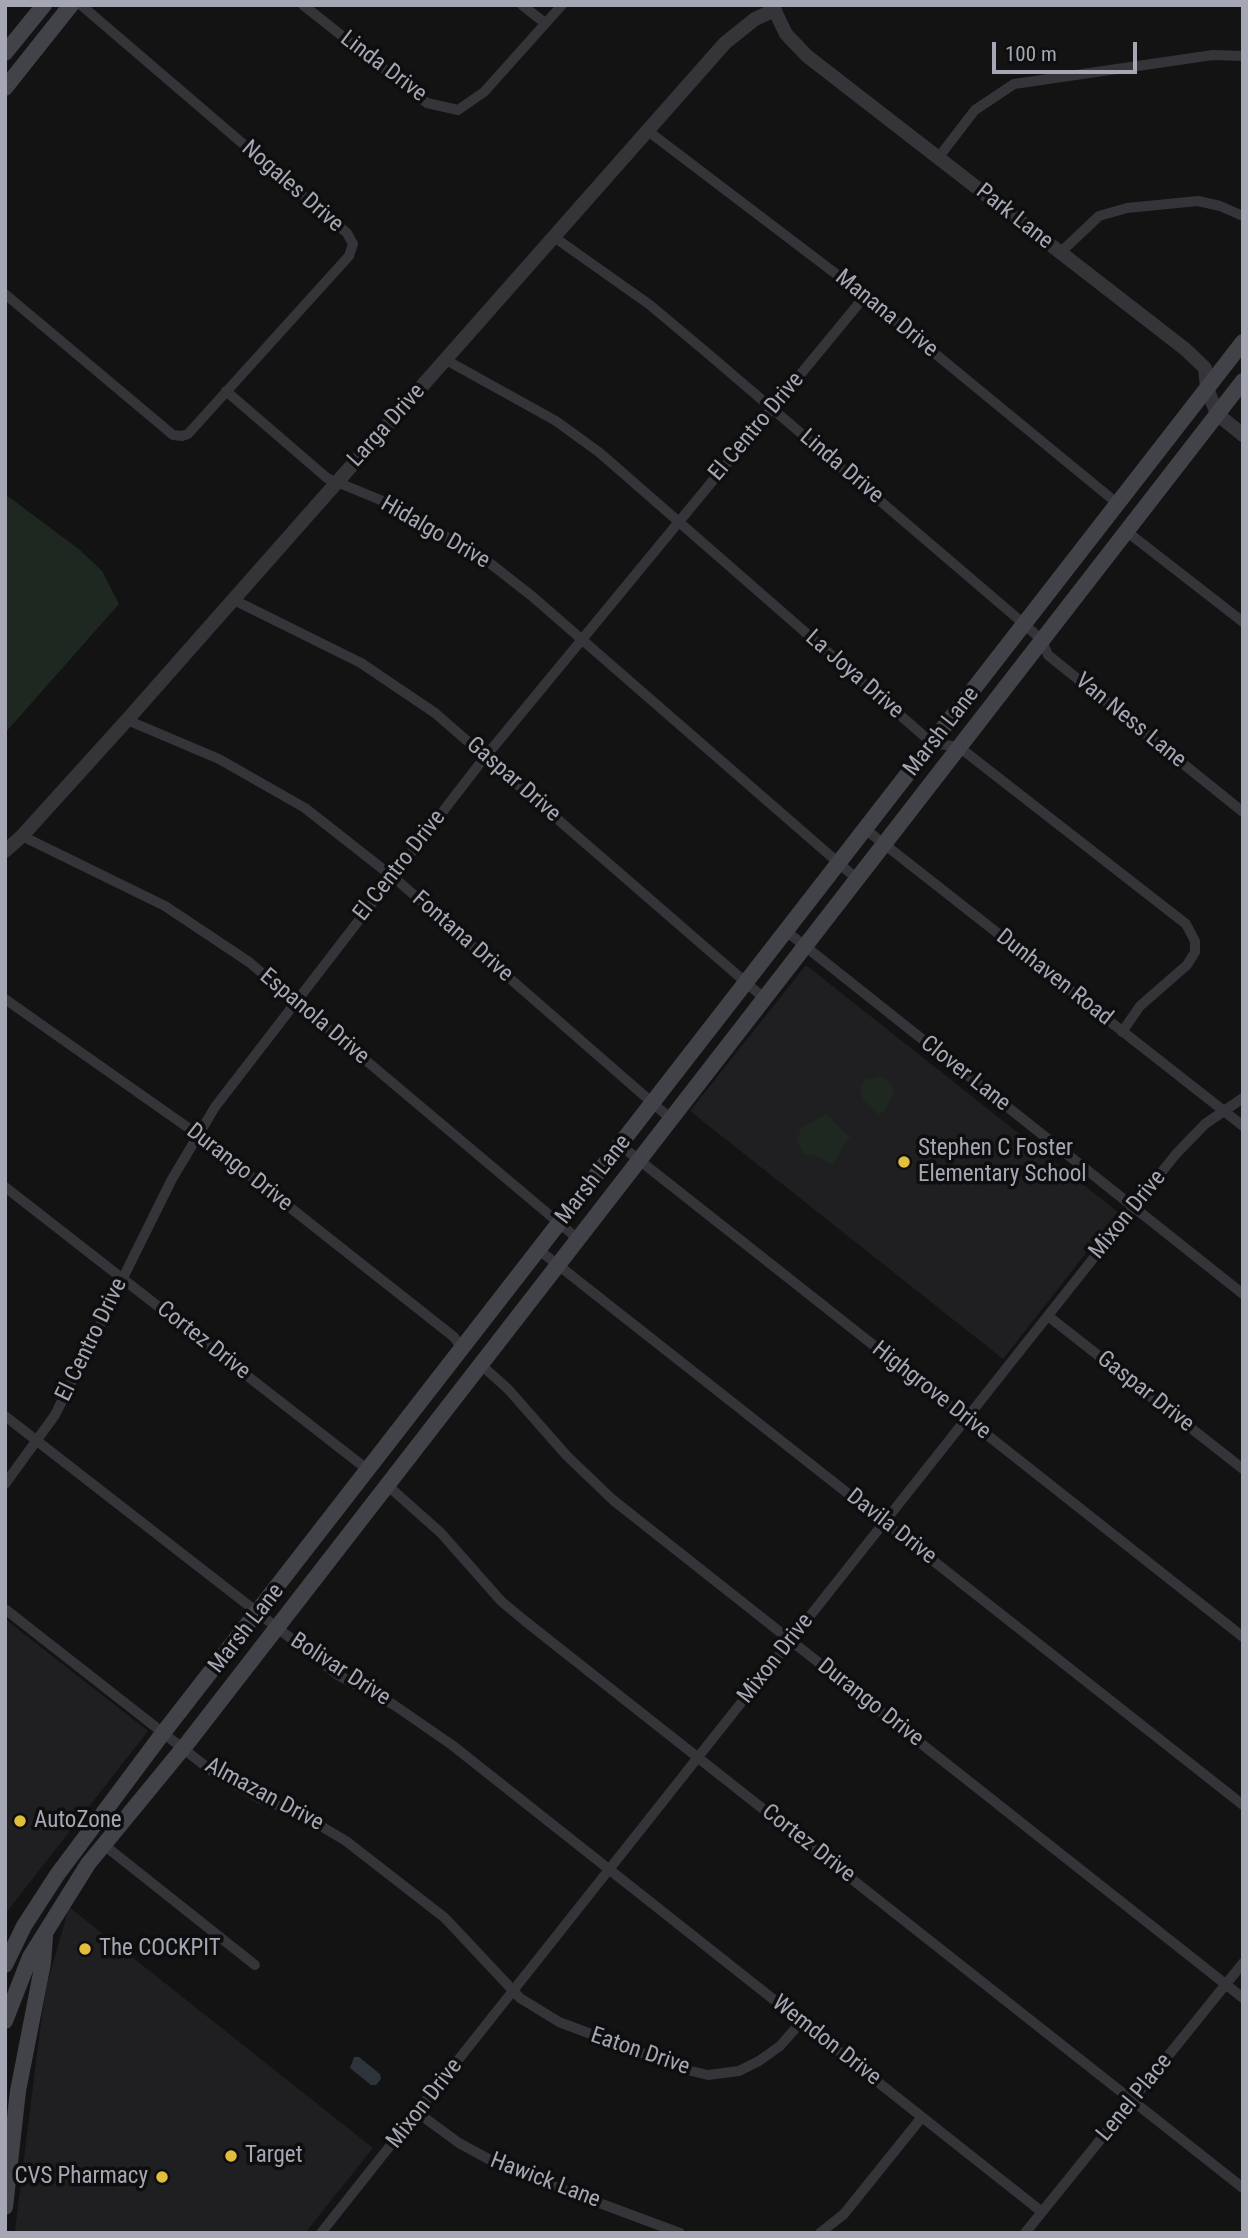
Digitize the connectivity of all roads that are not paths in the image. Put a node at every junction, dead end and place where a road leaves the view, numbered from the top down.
1 (44, 5) edge
2 (71, 5) edge
3 (80, 5) edge
4 (303, 5) edge
5 (523, 5) edge
6 (562, 5) edge
7 (778, 7) edge
8 (545, 23) junction
9 (5, 54) edge
10 (1243, 56) edge
11 (5, 88) edge
12 (648, 131) junction
13 (938, 158) junction
14 (1243, 216) edge
15 (554, 237) junction
16 (1060, 252) junction
17 (5, 294) edge
18 (865, 296) junction
19 (1243, 342) edge
20 (446, 360) junction
21 (1209, 378) junction
22 (1243, 378) edge
23 (226, 391) junction
24 (772, 409) junction
25 (1217, 414) junction
26 (1184, 418) junction
27 (1243, 435) edge
28 (338, 480) junction
29 (1152, 498) junction
30 (1118, 503) junction
31 (678, 521) junction
32 (1126, 531) junction
33 (1093, 536) junction
34 (234, 600) junction
35 (1243, 622) edge
36 (1024, 624) junction
37 (582, 640) junction
38 (1042, 640) junction
39 (127, 720) junction
40 (932, 743) junction
41 (959, 747) junction
42 (486, 756) junction
43 (1243, 812) edge
44 (865, 829) junction
45 (23, 836) junction
46 (884, 844) junction
47 (5, 850) edge
48 (838, 864) junction
49 (393, 876) junction
50 (857, 879) junction
51 (786, 931) junction
52 (805, 947) junction
53 (745, 984) junction
54 (5, 999) edge
55 (765, 999) junction
56 (296, 1001) junction
57 (1122, 1032) junction
58 (1243, 1098) edge
59 (652, 1103) junction
60 (1222, 1111) junction
61 (671, 1119) junction
62 (1243, 1126) edge
63 (197, 1134) junction
64 (620, 1145) junction
65 (639, 1160) junction
66 (5, 1187) edge
67 (1134, 1208) junction
68 (559, 1223) junction
69 (578, 1239) junction
70 (539, 1250) junction
71 (558, 1264) junction
72 (122, 1279) junction
73 (1243, 1294) edge
74 (1048, 1316) junction
75 (461, 1349) junction
76 (480, 1364) junction
77 (5, 1416) edge
78 (966, 1419) junction
79 (37, 1442) junction
80 (1243, 1469) edge
81 (368, 1470) junction
82 (5, 1484) edge
83 (387, 1485) junction
84 (885, 1522) junction
85 (5, 1609) edge
86 (257, 1613) junction
87 (276, 1628) junction
88 (1243, 1637) edge
89 (791, 1640) junction
90 (163, 1733) junction
91 (183, 1749) junction
92 (699, 1757) junction
93 (1243, 1805) edge
94 (89, 1834) junction
95 (104, 1845) junction
96 (610, 1870) junction
97 (32, 1912) junction
98 (44, 1937) junction
99 (5, 1940) edge
100 (1243, 1963) edge
101 (5, 1965) edge
102 (255, 1965) dead end
103 (1226, 1984) junction
104 (513, 1992) junction
105 (1243, 1997) edge
106 (5, 2021) edge
107 (802, 2021) junction
108 (1133, 2102) junction
109 (418, 2113) junction
110 (922, 2117) junction
111 (7, 2188) edge
112 (1243, 2188) edge
113 (5, 2207) edge
114 (1042, 2212) junction
115 (322, 2233) edge
116 (680, 2233) edge
117 (820, 2233) edge
118 (1025, 2233) edge

1 - 9 main road
2 - 11 main road
3 - 23 street, Nogales Drive
4 - 8 street, Linda Drive
5 - 8 street
6 - 8 street
7 - 12 street, Larga Drive
7 - 13 street, Park Lane
10 - 13 street
12 - 15 street, Larga Drive
12 - 18 street, Manana Drive
13 - 16 street, Park Lane
14 - 16 street
15 - 20 street, Larga Drive
15 - 24 street, Linda Drive
16 - 21 street, Park Lane
17 - 23 street
18 - 24 street, El Centro Drive
18 - 30 street, Manana Drive
19 - 21 main road, Marsh Lane
20 - 28 street, Larga Drive
20 - 31 street, La Joya Drive
21 - 22 main road
21 - 25 street, Park Lane
21 - 26 main road, Marsh Lane
22 - 25 main road, Marsh Lane
23 - 28 street, Hidalgo Drive
24 - 31 street, El Centro Drive
24 - 36 street, Linda Drive
25 - 26 main road
25 - 27 street
25 - 29 main road, Marsh Lane
26 - 30 main road, Marsh Lane
28 - 34 street, Larga Drive
28 - 37 street, Hidalgo Drive
29 - 30 main road
29 - 32 main road, Marsh Lane
30 - 32 main road
30 - 33 main road, Marsh Lane
31 - 37 street, El Centro Drive
31 - 40 street, La Joya Drive
32 - 33 main road
32 - 35 street
32 - 38 main road, Marsh Lane
33 - 36 main road, Marsh Lane
34 - 39 street, Larga Drive
34 - 42 street, Gaspar Drive
36 - 38 street, Van Ness Lane
36 - 40 main road, Marsh Lane
37 - 42 street, El Centro Drive
37 - 48 street, Hidalgo Drive
38 - 41 main road, Marsh Lane
38 - 43 street, Van Ness Lane
39 - 45 street, Larga Drive
39 - 49 street, Fontana Drive
40 - 41 street
40 - 44 main road, Marsh Lane
41 - 46 main road, Marsh Lane
41 - 57 street
42 - 49 street, El Centro Drive
42 - 53 street, Gaspar Drive
44 - 46 street, Dunhaven Road
44 - 48 main road, Marsh Lane
45 - 47 street, Larga Drive
45 - 56 street, Espanola Drive
46 - 50 main road, Marsh Lane
46 - 57 street, Dunhaven Road
48 - 50 street, Hidalgo Drive
48 - 51 main road, Marsh Lane
49 - 56 street, El Centro Drive
49 - 59 street, Fontana Drive
50 - 52 main road, Marsh Lane
51 - 52 street, Clover Lane
51 - 53 main road, Marsh Lane
52 - 55 main road, Marsh Lane
52 - 67 street, Clover Lane
53 - 55 street, Gaspar Drive
53 - 59 main road, Marsh Lane
54 - 63 street, Durango Drive
55 - 61 main road, Marsh Lane
56 - 63 street, El Centro Drive
56 - 68 street, Espanola Drive
57 - 60 street, Dunhaven Road
58 - 60 street, Mixon Drive
59 - 61 street, Fontana Drive
59 - 64 main road, Marsh Lane
60 - 62 street, Dunhaven Road
60 - 67 street, Mixon Drive
61 - 65 main road, Marsh Lane
63 - 72 street, El Centro Drive
63 - 75 street, Durango Drive
64 - 65 street, Highgrove Drive
64 - 68 main road, Marsh Lane
65 - 69 main road, Marsh Lane
65 - 78 street, Highgrove Drive
66 - 72 street, Cortez Drive
67 - 73 street, Clover Lane
67 - 74 street, Mixon Drive
68 - 69 street, Espanola Drive
68 - 70 main road, Marsh Lane
69 - 71 main road, Marsh Lane
70 - 71 street, Davila Drive
70 - 75 main road, Marsh Lane
71 - 76 main road, Marsh Lane
71 - 84 street, Davila Drive
72 - 79 street, El Centro Drive
72 - 81 street, Cortez Drive
74 - 78 street, Mixon Drive
74 - 80 street, Gaspar Drive
75 - 76 main road
75 - 81 main road, Marsh Lane
76 - 83 main road, Marsh Lane
76 - 89 street, Durango Drive
77 - 79 street, Bolivar Drive
78 - 84 street, Mixon Drive
78 - 88 street, Highgrove Drive
79 - 82 street, El Centro Drive
79 - 86 street, Bolivar Drive
81 - 83 main road
81 - 86 main road, Marsh Lane
83 - 87 main road, Marsh Lane
83 - 92 street, Cortez Drive
84 - 89 street, Mixon Drive
84 - 93 street, Davila Drive
85 - 90 street, Almazan Drive
86 - 87 street, Bolivar Drive
86 - 90 main road, Marsh Lane
87 - 91 main road, Marsh Lane
87 - 96 street, Bolivar Drive
89 - 92 street, Mixon Drive
89 - 103 street, Durango Drive
90 - 91 street, Almazan Drive
90 - 94 main road, Marsh Lane
91 - 95 main road, Marsh Lane
91 - 104 street, Almazan Drive
92 - 96 street, Mixon Drive
92 - 108 street, Cortez Drive
94 - 95 main road
94 - 97 main road, Marsh Lane
95 - 98 main road, Marsh Lane
95 - 102 street
96 - 104 street, Mixon Drive
96 - 107 street, Wemdon Drive
97 - 99 main road
97 - 101 main road, Marsh Lane
98 - 106 main road, Marsh Lane
98 - 111 main road
100 - 103 street, Lenel Place
103 - 105 street, Durango Drive
103 - 108 street, Lenel Place
104 - 107 street, Eaton Drive
104 - 109 street, Mixon Drive
107 - 110 street, Wemdon Drive
108 - 112 street, Cortez Drive
108 - 114 street, Lenel Place
109 - 115 street, Mixon Drive
109 - 116 street, Hawick Lane
110 - 114 street, Wemdon Drive
110 - 117 street
111 - 113 main road
114 - 118 street, Lenel Place

